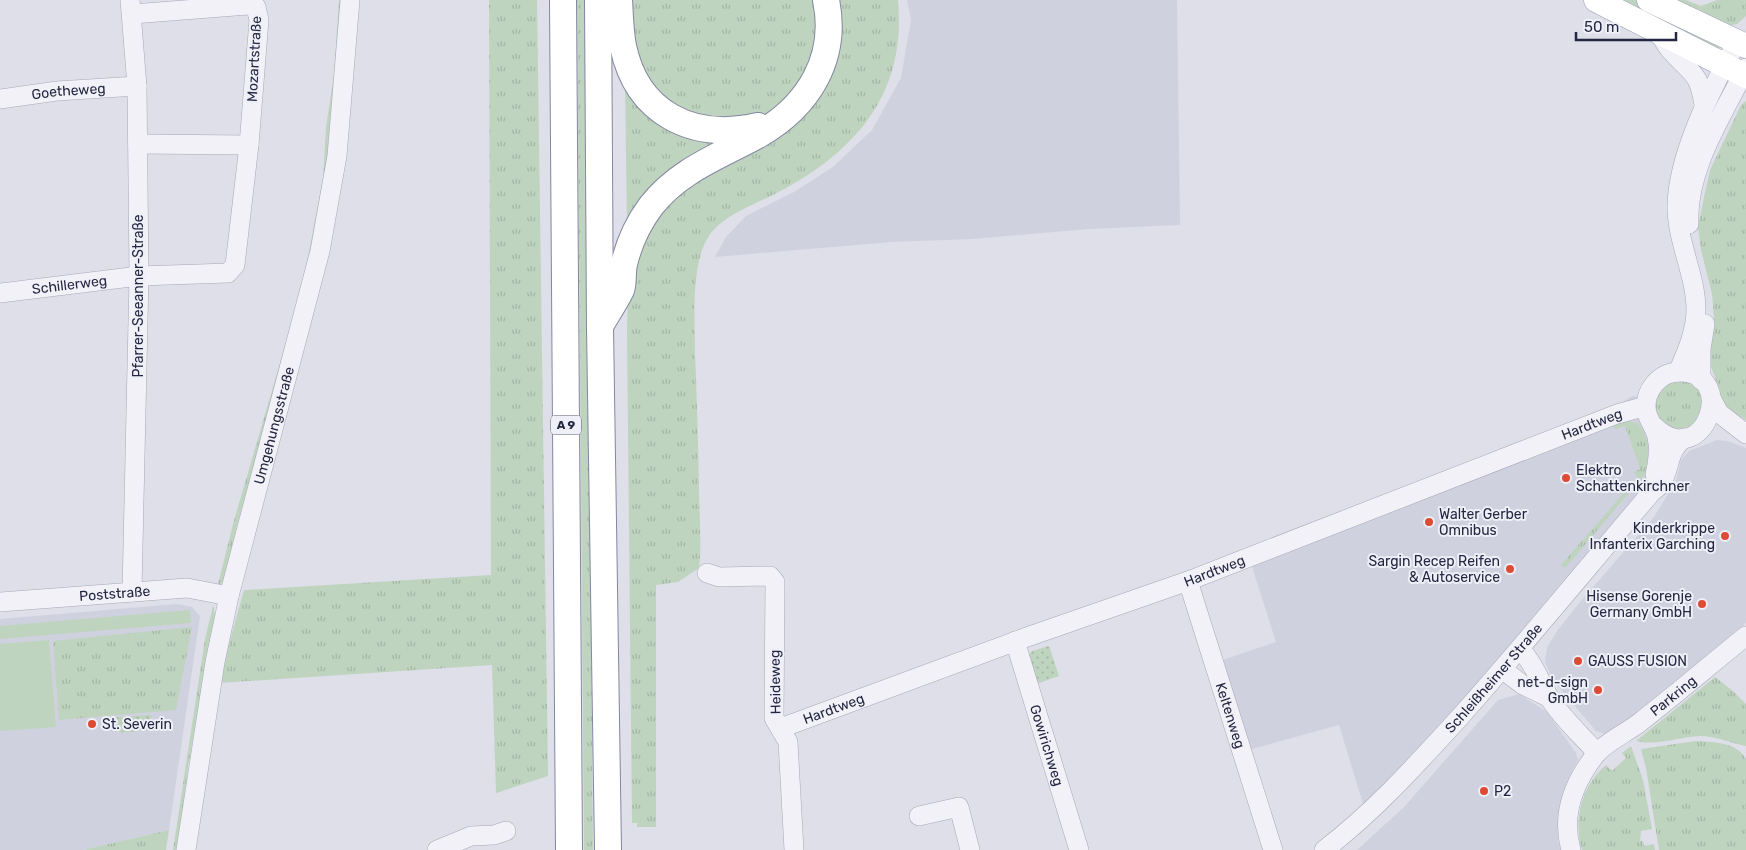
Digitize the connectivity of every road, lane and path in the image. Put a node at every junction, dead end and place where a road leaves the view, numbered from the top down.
1 (350, 0) edge
2 (563, 0) edge
3 (598, 0) edge
4 (619, 0) edge
5 (826, 0) edge
6 (1596, 0) edge
7 (1650, 0) edge
8 (131, 7) edge
9 (1658, 31) junction
10 (1742, 44) edge
11 (1740, 71) edge
12 (137, 86) junction
13 (0, 99) edge
14 (1704, 105) junction
15 (776, 122) junction
16 (138, 144) junction
17 (249, 145) junction
18 (139, 276) junction
19 (0, 293) edge
20 (600, 327) junction
21 (1678, 372) junction
22 (1701, 380) junction
23 (1712, 400) junction
24 (1646, 408) junction
25 (1654, 426) junction
26 (1692, 434) junction
27 (1746, 435) edge
28 (1650, 493) junction
29 (707, 573) dead end
30 (1188, 581) junction
31 (132, 592) junction
32 (229, 596) junction
33 (0, 602) edge
34 (1746, 636) edge
35 (1015, 641) junction
36 (1520, 648) junction
37 (1502, 669) junction
38 (1550, 698) junction
39 (780, 728) junction
40 (1597, 752) junction
41 (919, 816) dead end
42 (506, 831) dead end
43 (186, 850) edge
44 (437, 850) edge
45 (569, 850) edge
46 (608, 850) edge
47 (794, 850) edge
48 (970, 850) edge
49 (1079, 850) edge
50 (1274, 850) edge
51 (1324, 850) edge
52 (1571, 850) edge

1 - 32 street, Umgehungsstraße
2 - 45 highway, A 9
3 - 20 highway, A 9
4 - 15 highway
5 - 15 highway
6 - 9 main road
7 - 10 main road
8 - 12 street, Pfarrer-Seeanner-Straße
8 - 17 street, Mozartstraße
9 - 11 main road
9 - 14 street
10 - 11 street
11 - 14 street
11 - 22 street
12 - 13 street, Goetheweg
12 - 16 street, Pfarrer-Seeanner-Straße
14 - 21 street
15 - 20 highway
16 - 17 street
16 - 18 street, Pfarrer-Seeanner-Straße
17 - 18 street, Mozartstraße
18 - 19 street, Schillerweg
18 - 31 street, Pfarrer-Seeanner-Straße
20 - 46 highway, A 9
21 - 22 street
21 - 24 street
22 - 23 street
23 - 26 street, Schleißheimer Straße
23 - 27 street
24 - 25 street, Schleißheimer Straße
24 - 30 street, Hardtweg
25 - 26 street
25 - 28 street, Schleißheimer Straße
26 - 27 street
26 - 28 street, Schleißheimer Straße
28 - 36 street, Schleißheimer Straße
29 - 39 street, Heideweg
30 - 35 street, Hardtweg
30 - 50 street, Keltenweg
31 - 32 street, Poststraße
31 - 33 street, Poststraße
32 - 43 street, Umgehungsstraße
34 - 40 street, Parkring
35 - 39 street, Hardtweg
35 - 49 street, Gowirichweg
36 - 37 street, Schleißheimer Straße
36 - 38 street
37 - 38 street
37 - 51 street, Schleißheimer Straße
38 - 40 street
39 - 47 street, Heideweg
40 - 52 street, Parkring
41 - 48 street
42 - 44 street

